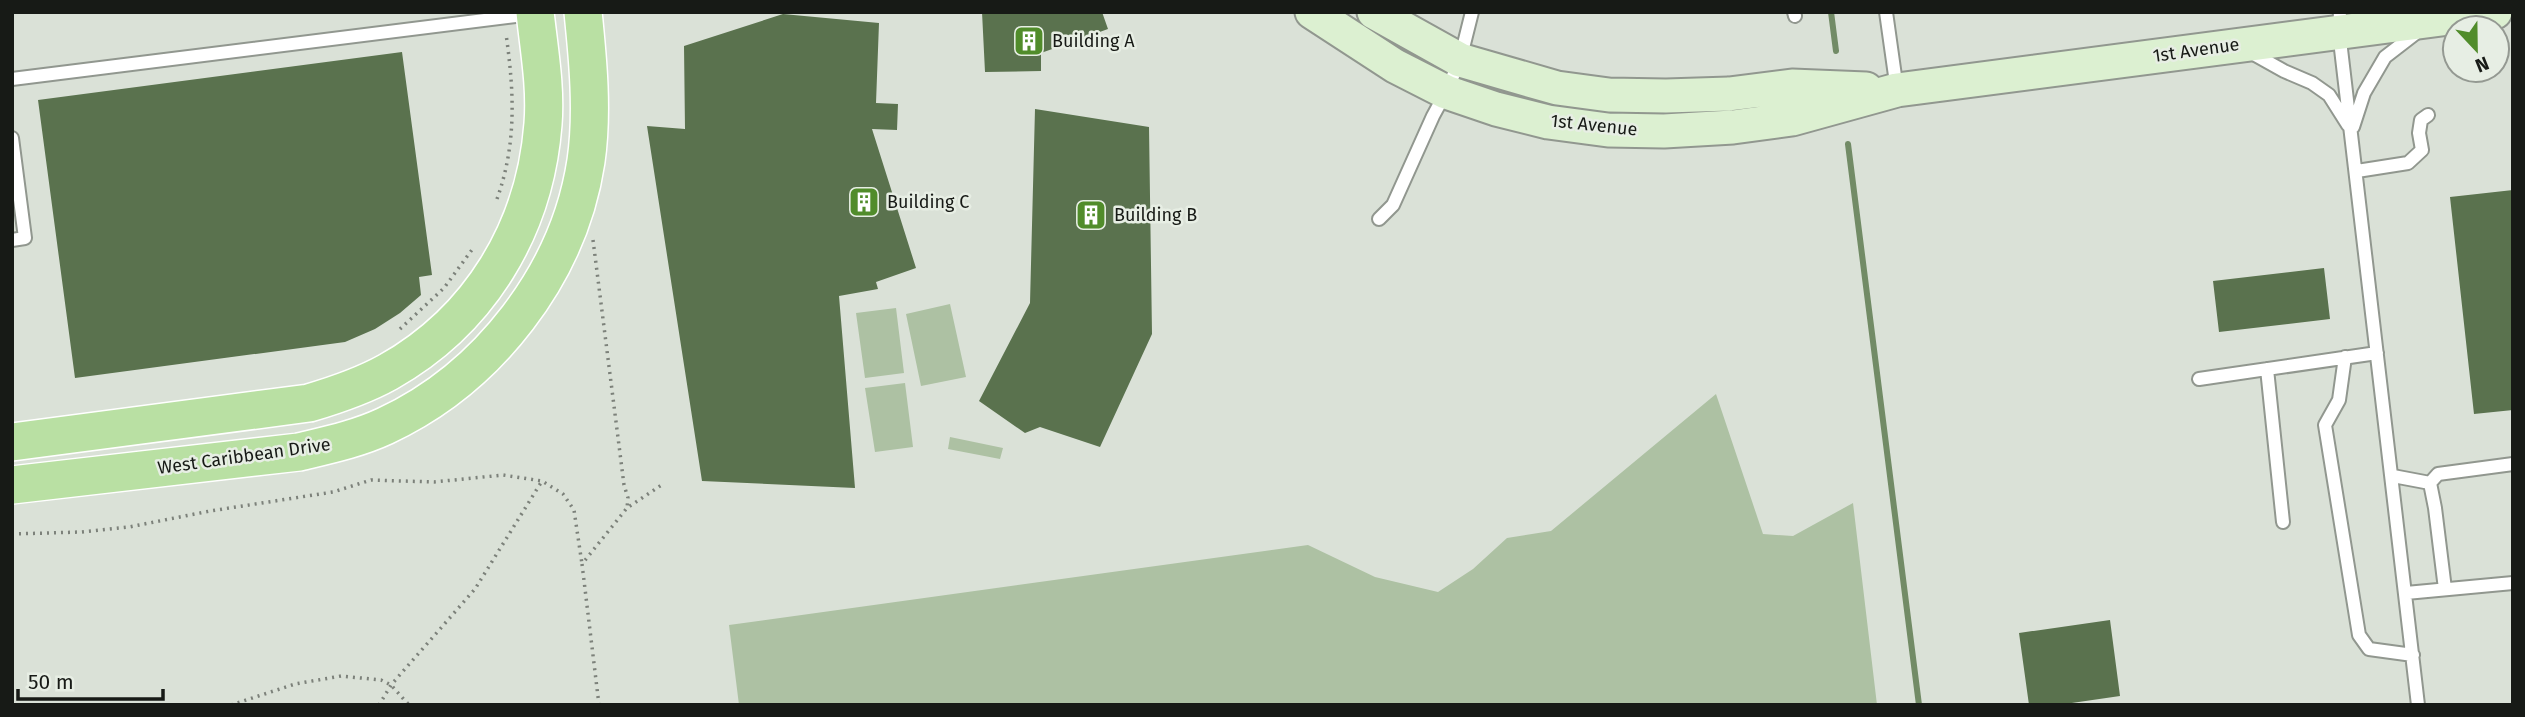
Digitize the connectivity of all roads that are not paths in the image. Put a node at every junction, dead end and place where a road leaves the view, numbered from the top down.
1 (583, 12) edge
2 (1312, 12) edge
3 (1374, 12) edge
4 (1472, 12) edge
5 (1886, 12) edge
6 (2496, 12) edge
7 (525, 15) edge
8 (2423, 16) edge
9 (2339, 22) edge
10 (2237, 44) junction
11 (1460, 60) junction
12 (12, 79) edge
13 (1897, 90) junction
14 (1446, 92) junction
15 (2428, 115) dead end
16 (2351, 131) junction
17 (12, 138) edge
18 (2357, 171) junction
19 (1379, 219) dead end
20 (12, 240) edge
21 (2377, 353) junction
22 (2345, 358) junction
23 (2267, 369) junction
24 (2199, 379) dead end
25 (12, 442) edge
26 (2513, 464) edge
27 (2393, 476) junction
28 (2430, 483) junction
29 (12, 485) edge
30 (2283, 522) dead end
31 (2513, 583) edge
32 (2445, 589) junction
33 (2406, 593) junction
34 (2413, 655) junction
35 (2418, 705) edge

1 - 29 main road, West Caribbean Drive
2 - 14 street, 1st Avenue
3 - 11 street, 1st Avenue
4 - 11 lane
5 - 13 lane
6 - 8 street, 1st Avenue
7 - 12 lane
7 - 25 main road
8 - 9 street, 1st Avenue
8 - 16 lane
9 - 10 street, 1st Avenue
9 - 16 lane
10 - 13 street, 1st Avenue
10 - 16 lane
11 - 13 street, 1st Avenue
11 - 14 lane
13 - 14 street, 1st Avenue
14 - 19 lane
15 - 18 lane
16 - 18 lane
17 - 20 lane
18 - 21 lane
21 - 22 lane
21 - 27 lane
22 - 23 lane
22 - 34 lane
23 - 24 lane
23 - 30 lane
26 - 28 lane
27 - 28 lane
27 - 33 lane
28 - 32 lane
31 - 32 lane
32 - 33 lane
33 - 34 lane
34 - 35 lane

